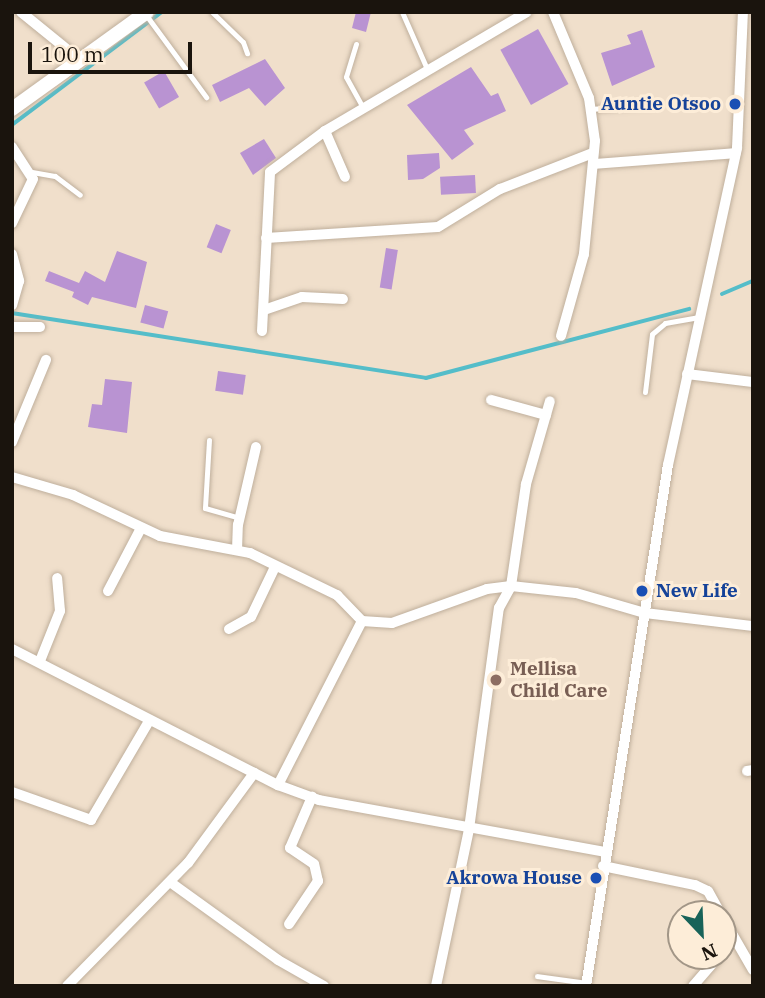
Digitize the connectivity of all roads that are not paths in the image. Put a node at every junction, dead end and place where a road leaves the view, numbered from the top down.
1 (21, 12) edge
2 (212, 12) edge
3 (402, 12) edge
4 (527, 12) edge
5 (553, 12) edge
6 (743, 12) edge
7 (146, 13) edge
8 (747, 32) edge
9 (356, 44) dead end
10 (247, 53) dead end
11 (80, 60) junction
12 (429, 72) junction
13 (206, 97) dead end
14 (654, 104) dead end
15 (363, 108) junction
16 (12, 109) edge
17 (591, 109) junction
18 (325, 131) junction
19 (12, 147) edge
20 (736, 153) junction
21 (594, 159) junction
22 (32, 172) junction
23 (345, 177) dead end
24 (80, 195) dead end
25 (12, 223) edge
26 (266, 238) junction
27 (12, 254) edge
28 (343, 299) dead end
29 (12, 305) edge
30 (264, 310) junction
31 (700, 317) junction
32 (12, 327) edge
33 (40, 327) dead end
34 (262, 331) dead end
35 (561, 336) dead end
36 (46, 360) dead end
37 (687, 374) junction
38 (753, 382) edge
39 (645, 392) dead end
40 (491, 400) dead end
41 (550, 401) dead end
42 (546, 415) junction
43 (209, 440) dead end
44 (12, 442) edge
45 (256, 447) dead end
46 (12, 477) edge
47 (239, 518) junction
48 (140, 530) junction
49 (237, 550) junction
50 (275, 567) junction
51 (57, 578) dead end
52 (511, 586) junction
53 (108, 590) dead end
54 (645, 613) junction
55 (362, 621) junction
56 (753, 626) edge
57 (229, 629) dead end
58 (12, 649) edge
59 (40, 661) junction
60 (149, 721) junction
61 (254, 773) junction
62 (278, 785) junction
63 (12, 792) edge
64 (312, 797) junction
65 (469, 829) junction
66 (605, 852) junction
67 (603, 866) junction
68 (170, 882) junction
69 (713, 900) edge
70 (289, 924) dead end
71 (737, 945) edge
72 (707, 970) edge
73 (753, 970) edge
74 (537, 976) dead end
75 (586, 985) edge
76 (67, 986) edge
77 (324, 986) edge
78 (436, 986) edge
79 (693, 986) edge

1 - 11 street
2 - 10 lane
3 - 12 lane
4 - 12 street
5 - 17 street
6 - 8 street
7 - 11 street
7 - 13 lane
8 - 20 street
9 - 15 lane
11 - 16 street
12 - 15 street
14 - 17 lane
15 - 18 street
17 - 21 street
18 - 23 street
18 - 26 street
19 - 22 street
20 - 21 street
20 - 31 street
21 - 26 street
21 - 35 street
22 - 24 lane
22 - 25 street
26 - 30 street
27 - 29 street
28 - 30 street
30 - 34 street
31 - 37 street
31 - 39 lane
32 - 33 street
36 - 44 street
37 - 38 street
37 - 54 street
40 - 42 street
41 - 42 street
42 - 52 street
43 - 47 lane
45 - 47 street
46 - 48 street
47 - 49 street
48 - 49 street
48 - 53 street
49 - 50 street
50 - 55 street
50 - 57 street
51 - 59 street
52 - 54 street
52 - 55 street
52 - 65 street
54 - 56 street
54 - 66 street
55 - 62 street
58 - 59 street
59 - 60 street
60 - 61 street
60 - 63 street
61 - 62 street
61 - 68 street
62 - 64 street
64 - 65 street
64 - 70 street
65 - 66 street
65 - 78 street
66 - 67 street
67 - 69 street
67 - 75 street
68 - 76 street
68 - 77 street
71 - 73 street
72 - 79 street
74 - 75 lane

